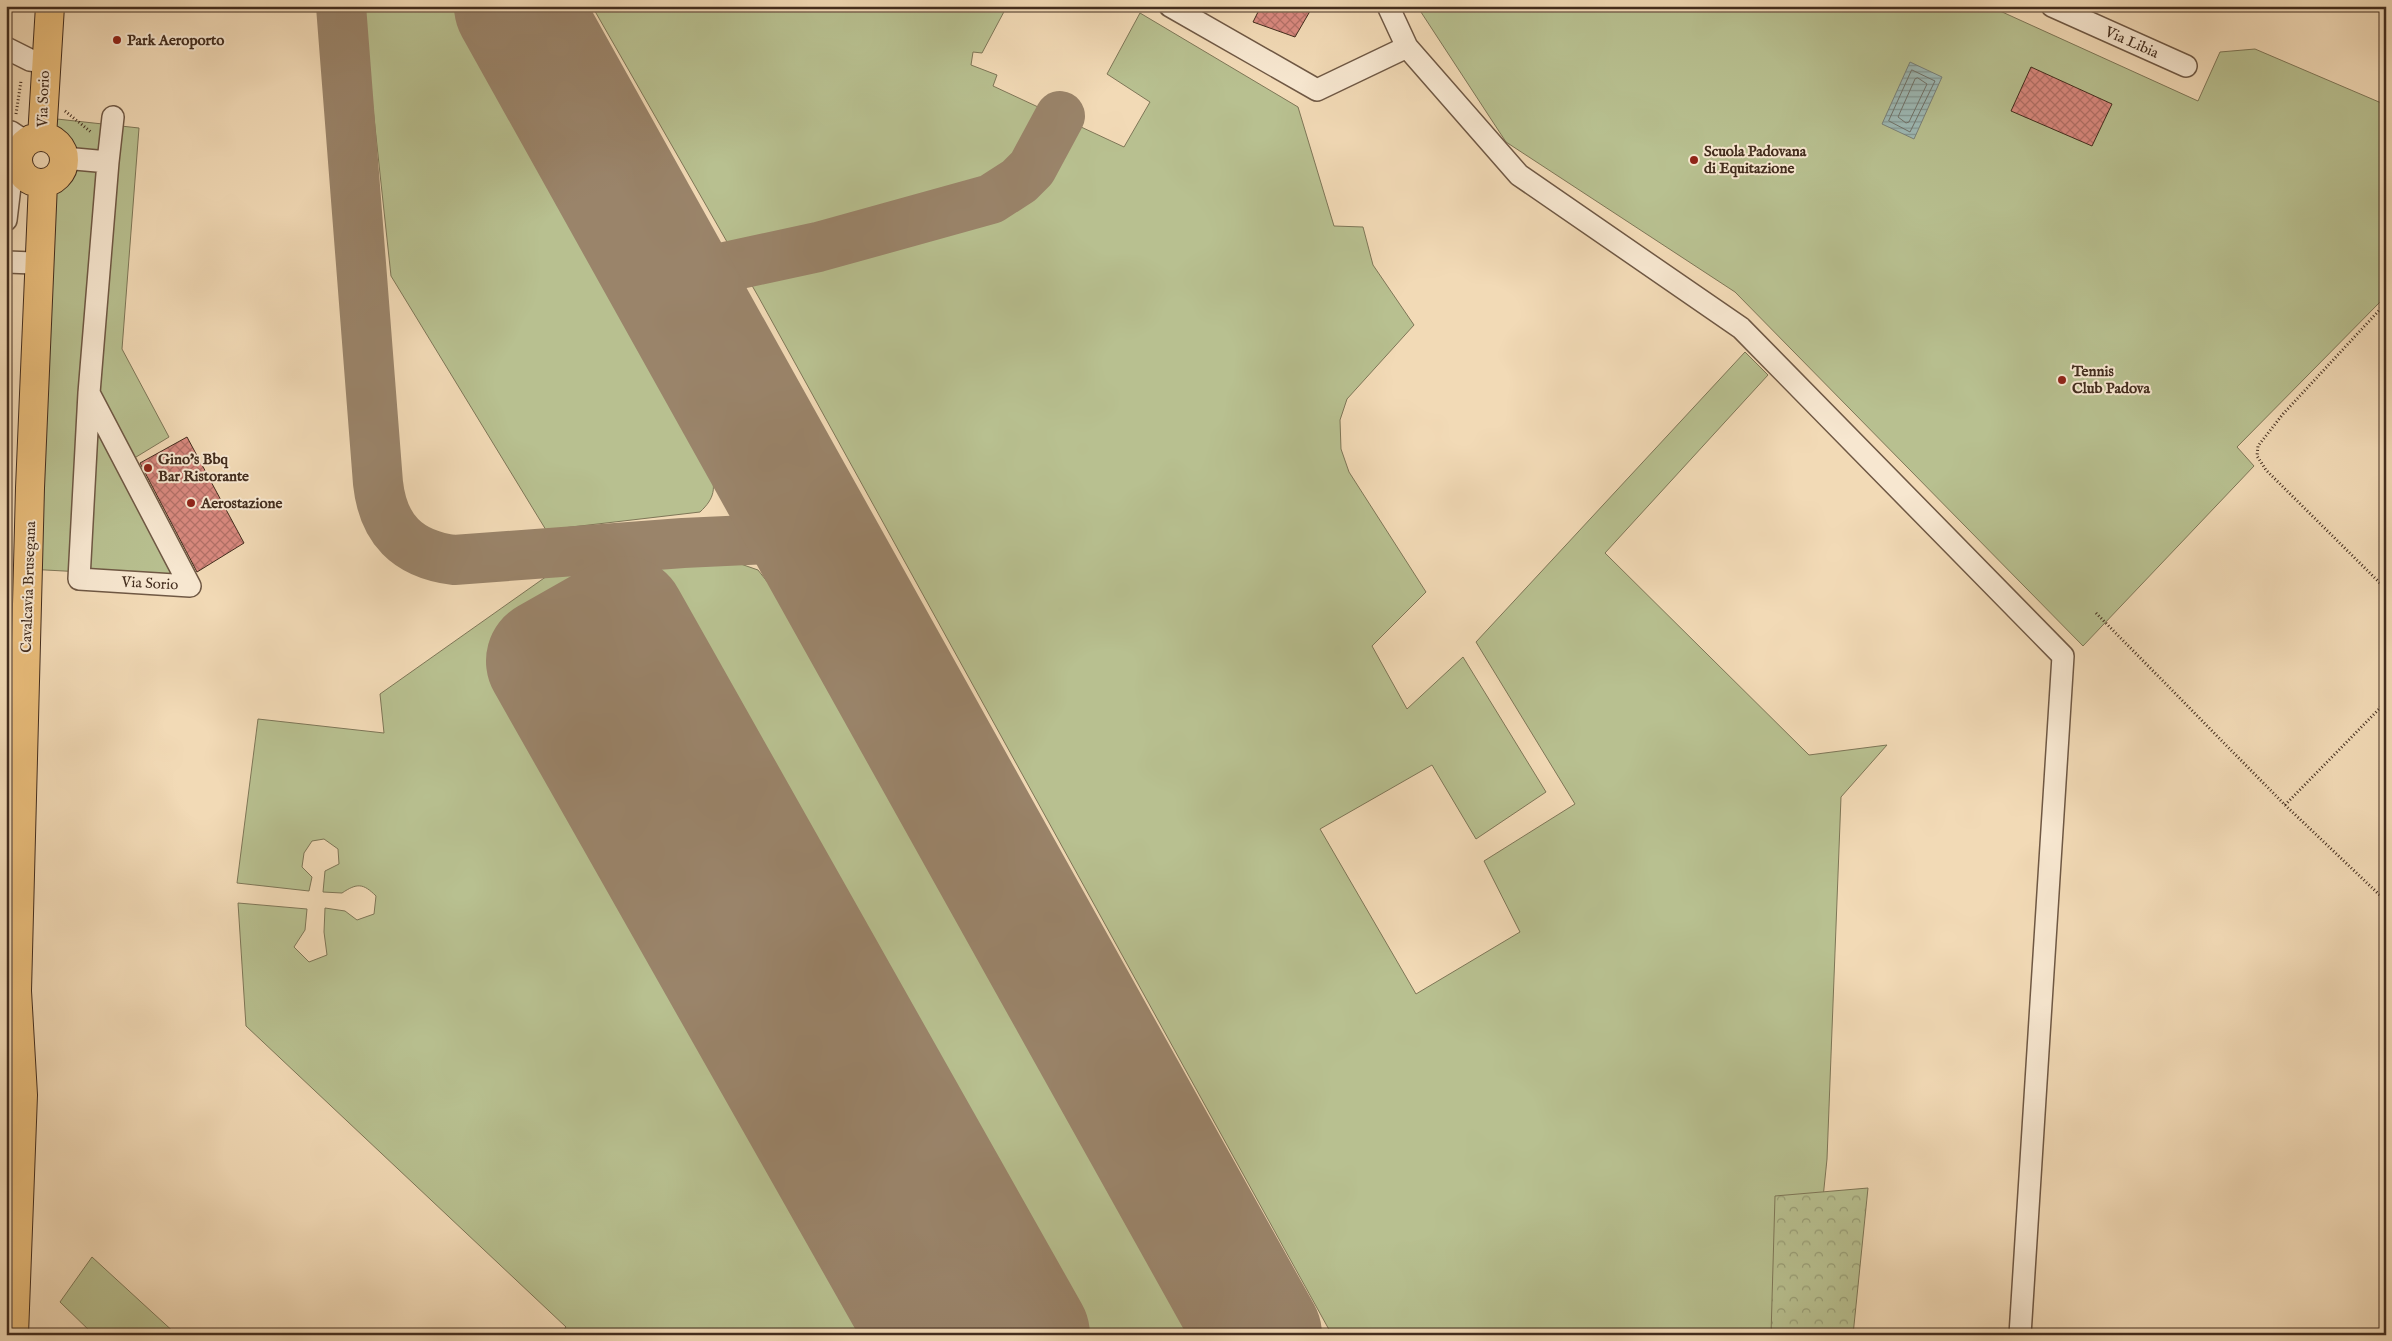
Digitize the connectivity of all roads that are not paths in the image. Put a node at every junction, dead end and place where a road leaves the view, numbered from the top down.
1 (50, 6) edge
2 (1170, 6) edge
3 (1388, 6) edge
4 (2052, 6) edge
5 (1408, 47) junction
6 (6, 48) edge
7 (2186, 66) dead end
8 (33, 68) junction
9 (111, 127) road end
10 (23, 144) edge
11 (64, 158) junction
12 (108, 162) junction
13 (43, 183) junction
14 (6, 220) edge
15 (6, 262) edge
16 (41, 270) junction
17 (89, 393) junction
18 (17, 991) junction
19 (6, 1074) edge
20 (14, 1335) edge
21 (2020, 1335) edge

1 - 8 main road, Via Sorio
2 - 5 street
3 - 5 street
4 - 7 street, Via Libia
5 - 21 street
6 - 8 street, Via Sorio
8 - 10 main road, Via Sorio
9 - 12 street, Via Sorio
10 - 11 main road, Via Sorio
10 - 13 main road
10 - 14 street, Via Sorio
11 - 12 street
11 - 13 main road
12 - 17 street, Via Sorio
13 - 16 main road, Cavalcavia Brusegana
15 - 16 street
16 - 18 main road, Cavalcavia Brusegana
17 - 17 street, Via Sorio
18 - 19 main road, Cavalcavia Brusegana
18 - 20 main road, Cavalcavia Brusegana

